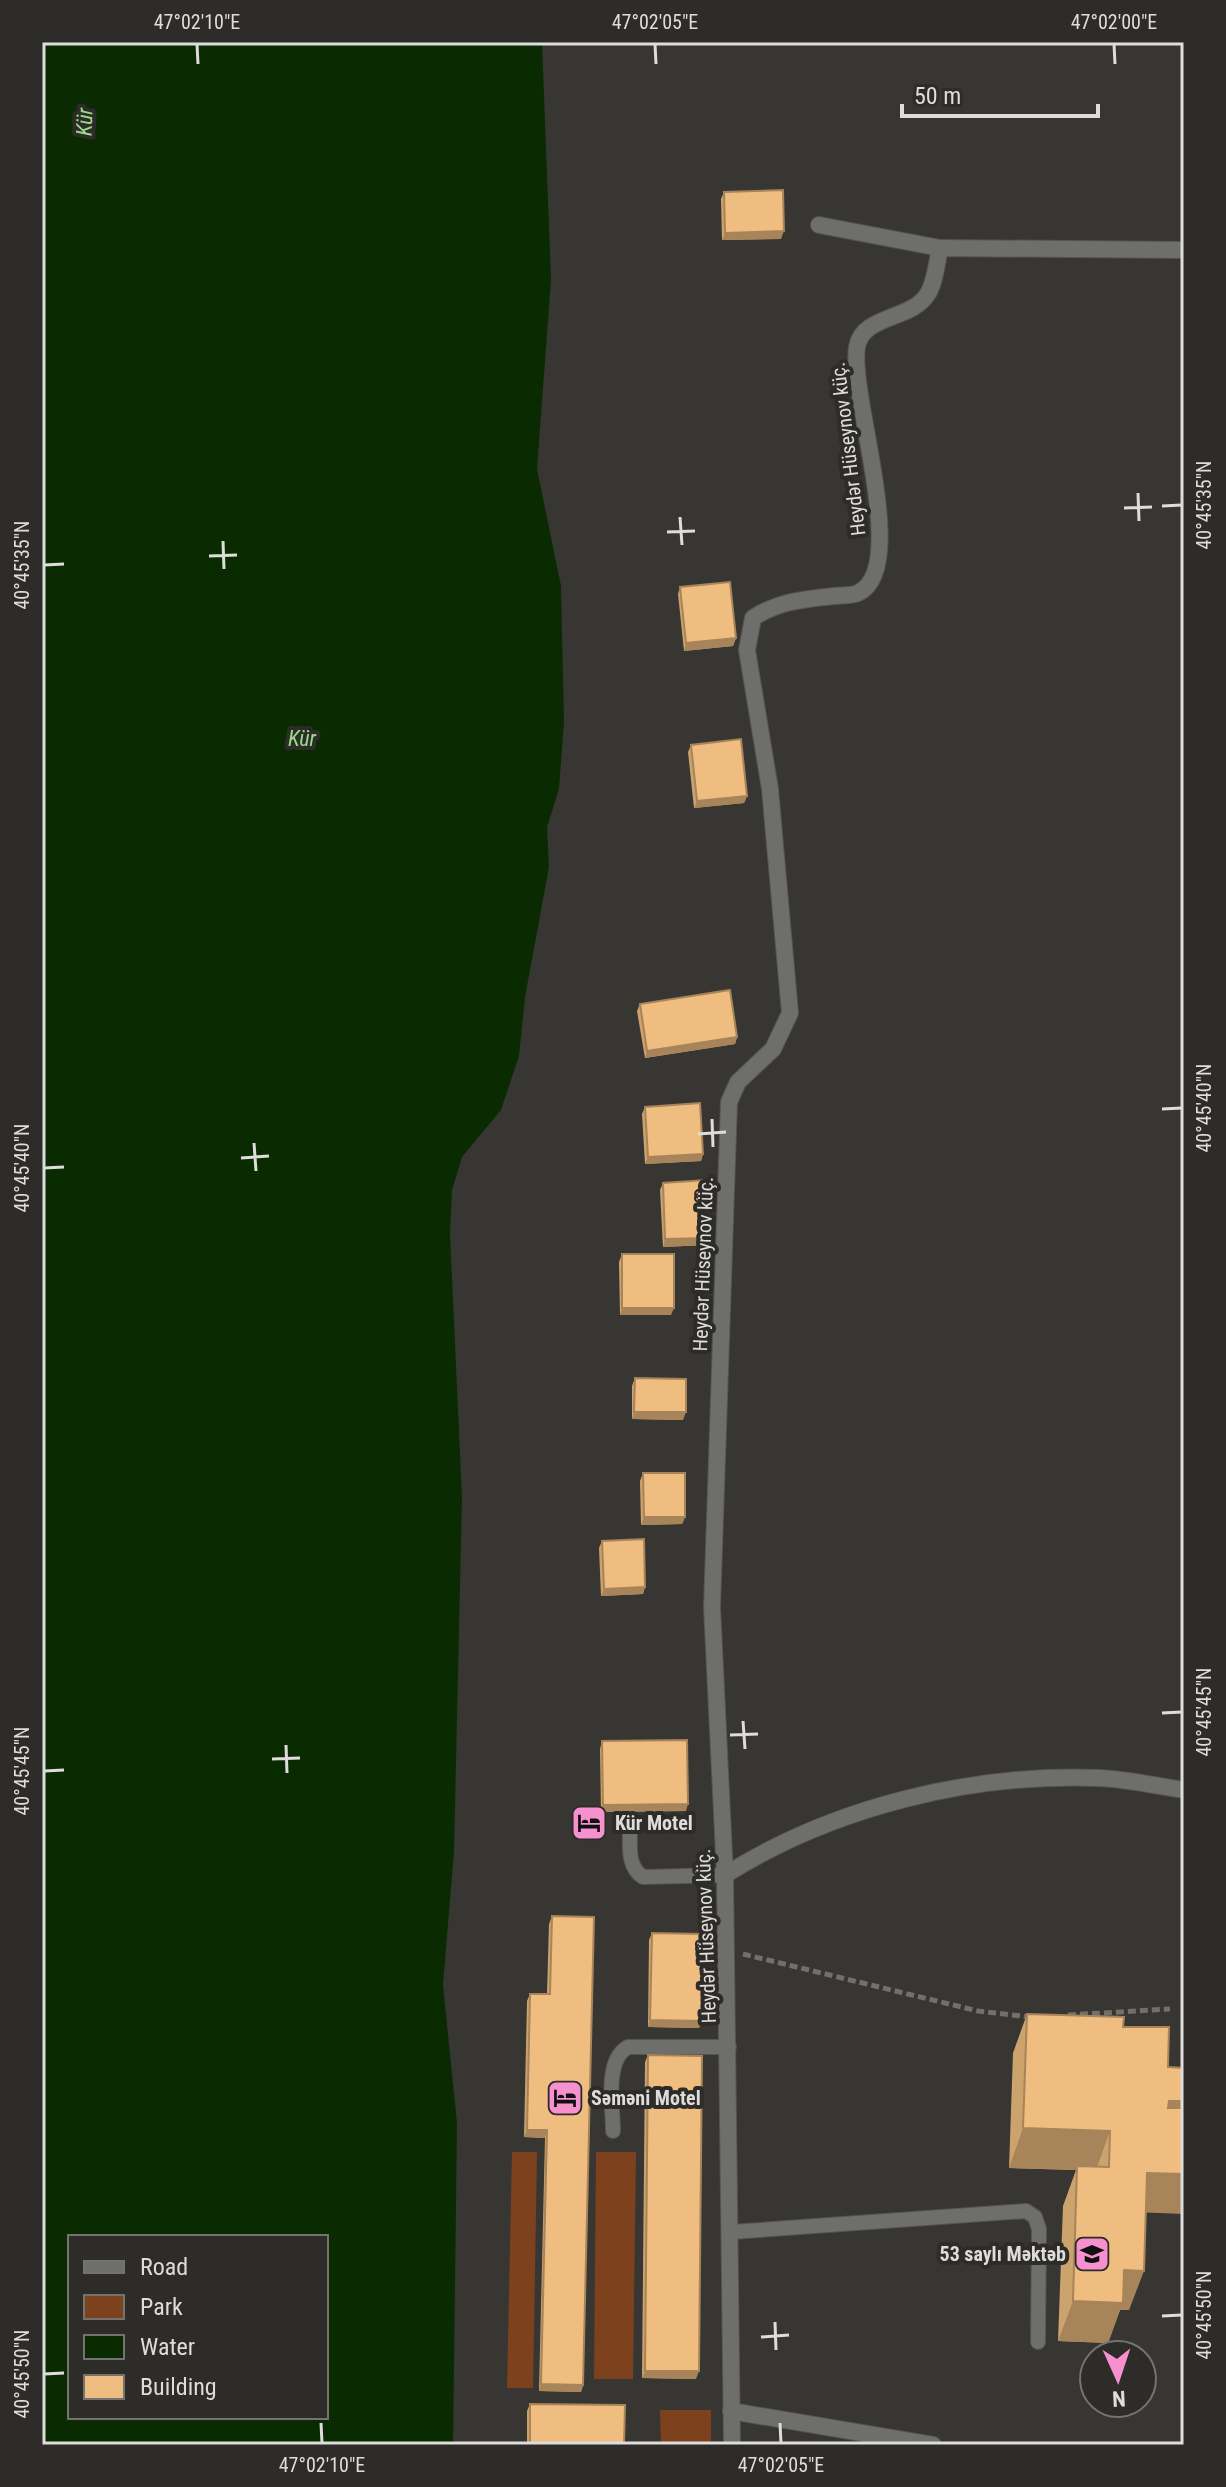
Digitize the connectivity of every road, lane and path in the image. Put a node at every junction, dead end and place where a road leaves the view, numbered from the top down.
1 (819, 225) dead end
2 (940, 248) junction
3 (1184, 250) edge
4 (1184, 1790) edge
5 (630, 1829) dead end
6 (725, 1875) junction
7 (726, 1950) junction
8 (1170, 2009) dead end
9 (1065, 2015) edge
10 (1036, 2017) edge
11 (729, 2047) junction
12 (613, 2131) dead end
13 (731, 2232) junction
14 (1038, 2342) dead end
15 (731, 2411) junction
16 (732, 2445) edge
17 (933, 2445) edge

1 - 2 street
2 - 3 street
2 - 6 street, Heydər Hüseynov küç.
4 - 6 street
5 - 6 lane
6 - 7 street, Heydər Hüseynov küç.
7 - 10 path
7 - 11 street, Heydər Hüseynov küç.
8 - 9 path
11 - 12 lane
11 - 13 street, Heydər Hüseynov küç.
13 - 14 lane
13 - 15 street, Heydər Hüseynov küç.
15 - 16 street, Heydər Hüseynov küç.
15 - 17 street

